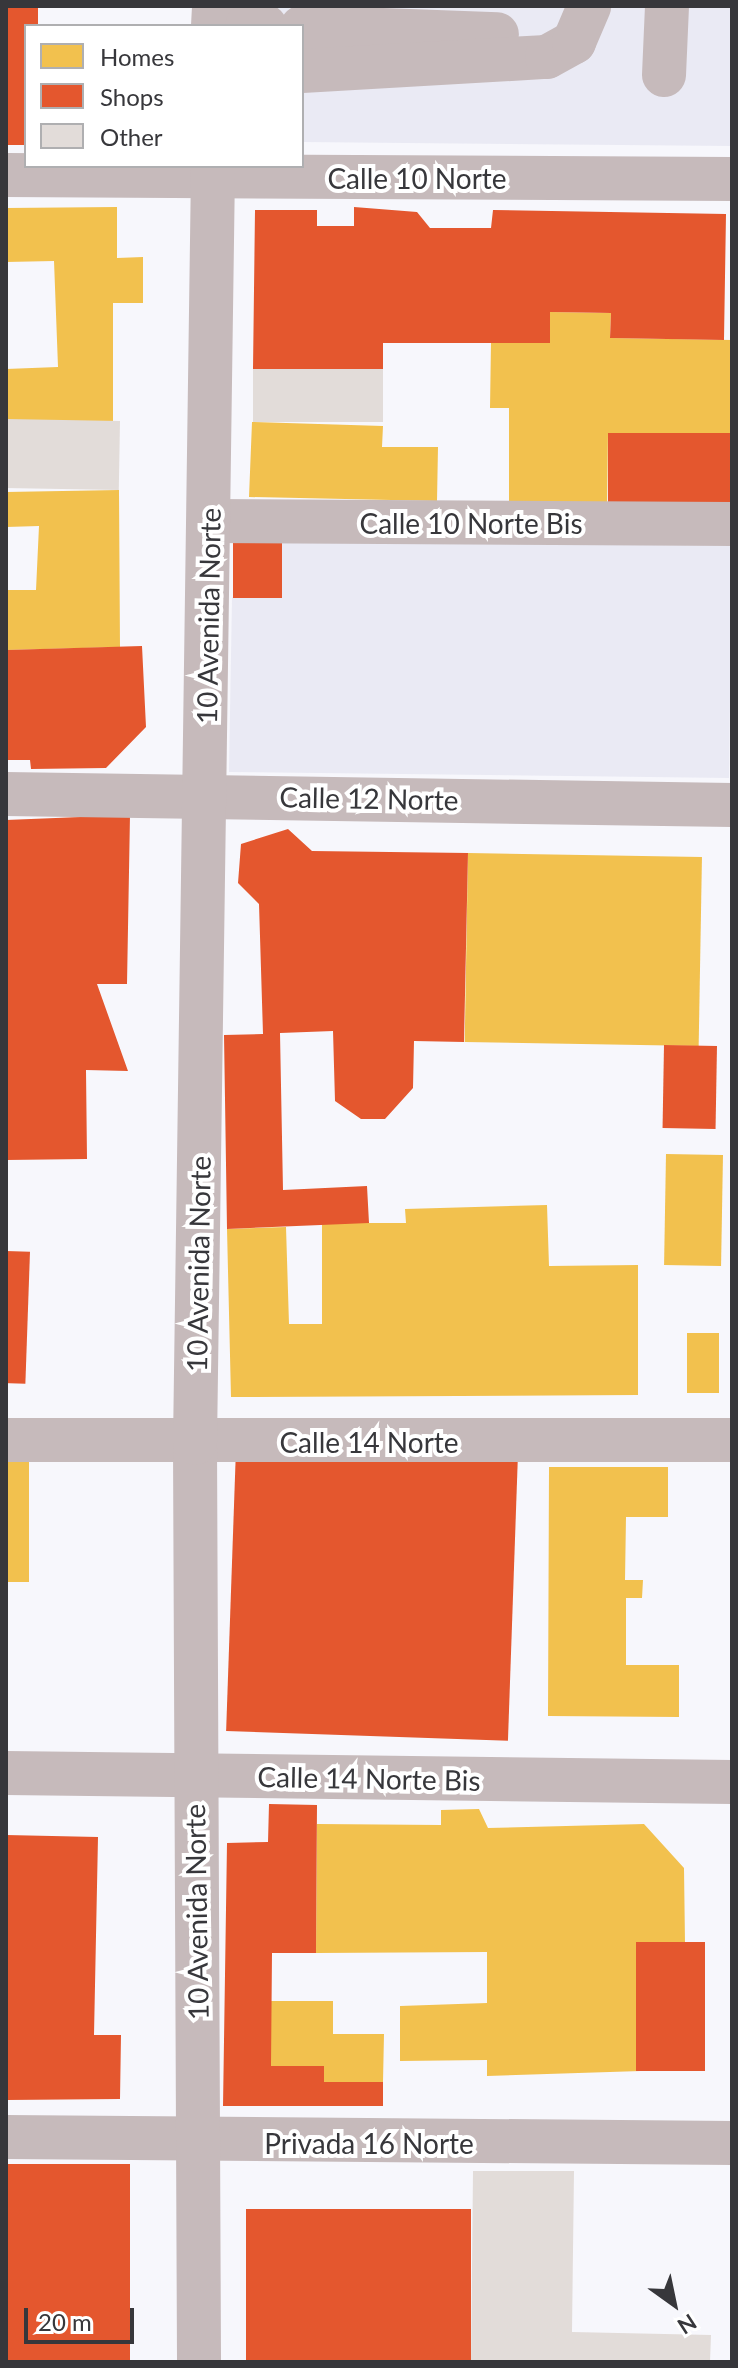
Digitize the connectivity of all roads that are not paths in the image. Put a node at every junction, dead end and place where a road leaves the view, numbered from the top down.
1 (667, 6) edge
2 (582, 24) edge
3 (304, 27) edge
4 (304, 71) edge
5 (664, 75) dead end
6 (213, 172) edge
7 (6, 175) edge
8 (732, 179) edge
9 (209, 521) junction
10 (732, 524) edge
11 (6, 794) edge
12 (206, 795) junction
13 (732, 805) edge
14 (6, 1440) edge
15 (732, 1440) edge
16 (195, 1443) junction
17 (6, 1773) edge
18 (193, 1775) junction
19 (732, 1782) edge
20 (6, 2137) edge
21 (201, 2143) junction
22 (732, 2143) edge
23 (199, 2362) edge

1 - 5 street
2 - 3 street
2 - 4 street
6 - 7 street, Calle 10 Norte
6 - 8 street, Calle 10 Norte
6 - 9 street, 10 Avenida Norte
9 - 10 street, Calle 10 Norte Bis
9 - 12 street, 10 Avenida Norte
11 - 12 street, Calle 12 Norte
12 - 13 street, Calle 12 Norte
12 - 16 street, 10 Avenida Norte
14 - 16 street, Calle 14 Norte
15 - 16 street, Calle 14 Norte
16 - 18 street, 10 Avenida Norte
17 - 18 street, Calle 14 Norte Bis
18 - 19 street, Calle 14 Norte Bis
18 - 21 street, 10 Avenida Norte
20 - 21 street, Privada 16 Norte
21 - 22 street, Privada 16 Norte
21 - 23 street, 10 Avenida Norte

